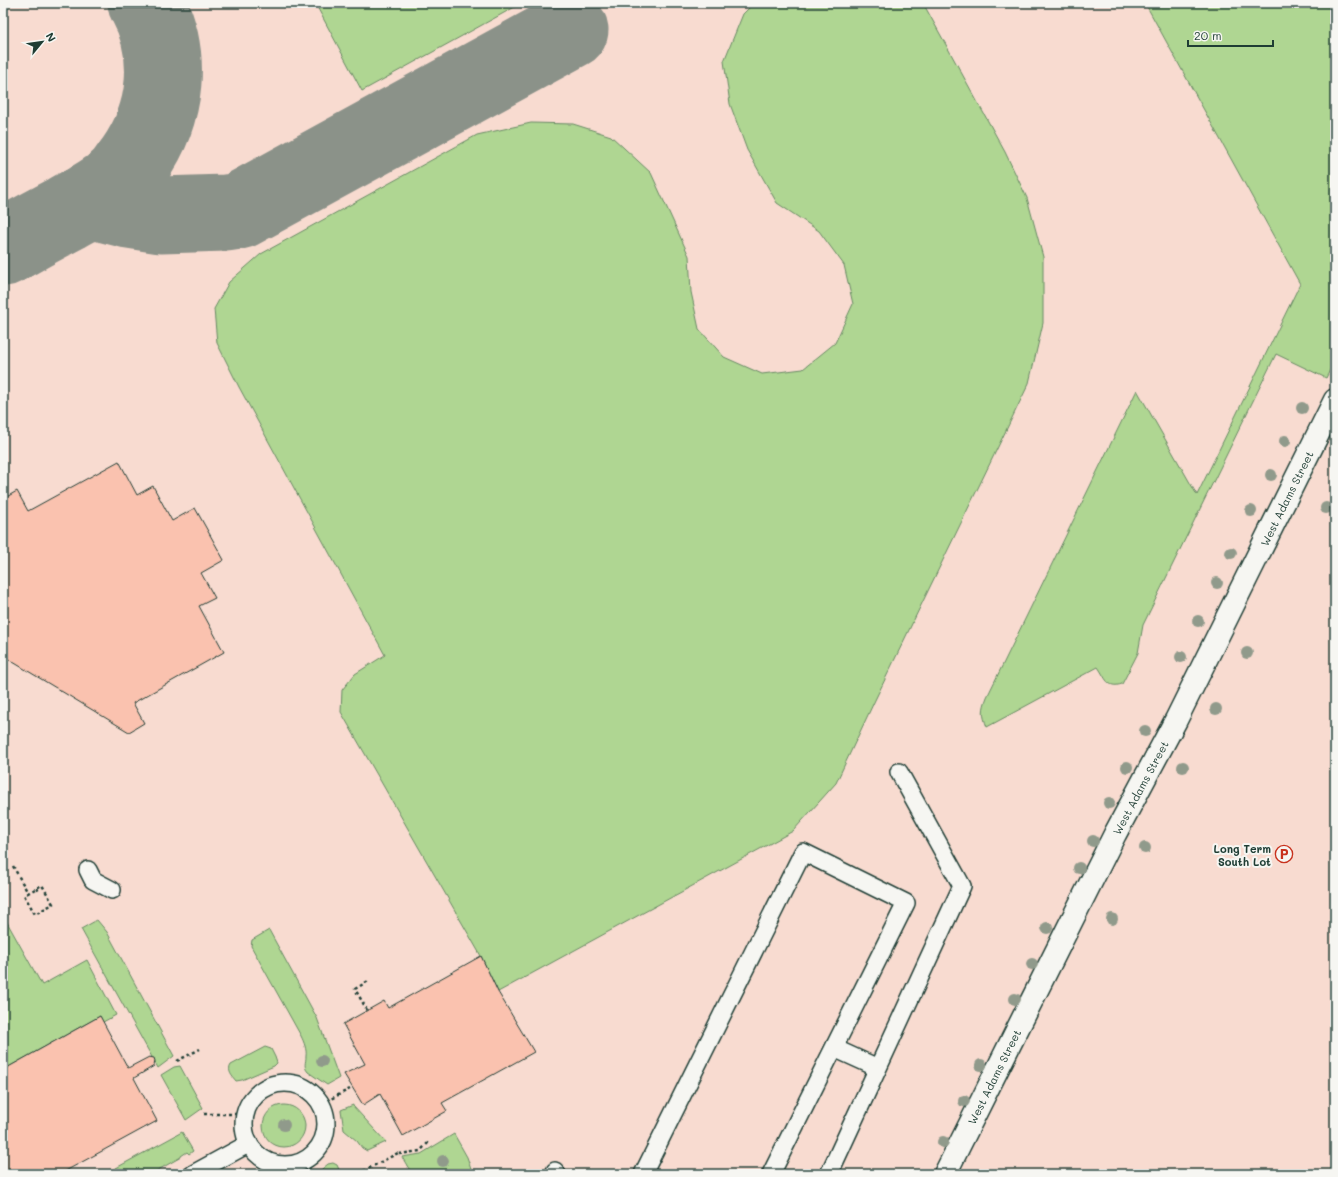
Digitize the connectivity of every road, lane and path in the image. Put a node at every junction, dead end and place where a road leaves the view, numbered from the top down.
1 (1335, 400) edge
2 (900, 772) dead end
3 (13, 866) dead end
4 (88, 870) dead end
5 (37, 888) junction
6 (112, 890) dead end
7 (39, 892) dead end
8 (28, 893) junction
9 (370, 980) dead end
10 (367, 1010) dead end
11 (834, 1048) junction
12 (200, 1049) dead end
13 (177, 1061) dead end
14 (878, 1068) junction
15 (350, 1089) dead end
16 (321, 1104) junction
17 (204, 1114) dead end
18 (244, 1114) junction
19 (430, 1141) dead end
20 (248, 1144) junction
21 (261, 1167) edge
22 (193, 1174) edge
23 (358, 1174) edge
24 (643, 1174) edge
25 (771, 1174) edge
26 (829, 1174) edge
27 (945, 1174) edge

1 - 27 street, West Adams Street
2 - 14 lane
3 - 8 path
4 - 6 lane
5 - 7 path
5 - 8 path
5 - 8 path
9 - 10 path
11 - 14 lane
11 - 24 lane
11 - 25 lane
12 - 13 path
14 - 26 lane
15 - 16 path
16 - 18 lane
16 - 21 lane
17 - 18 path
18 - 20 lane
19 - 23 path
20 - 21 lane
20 - 22 lane

